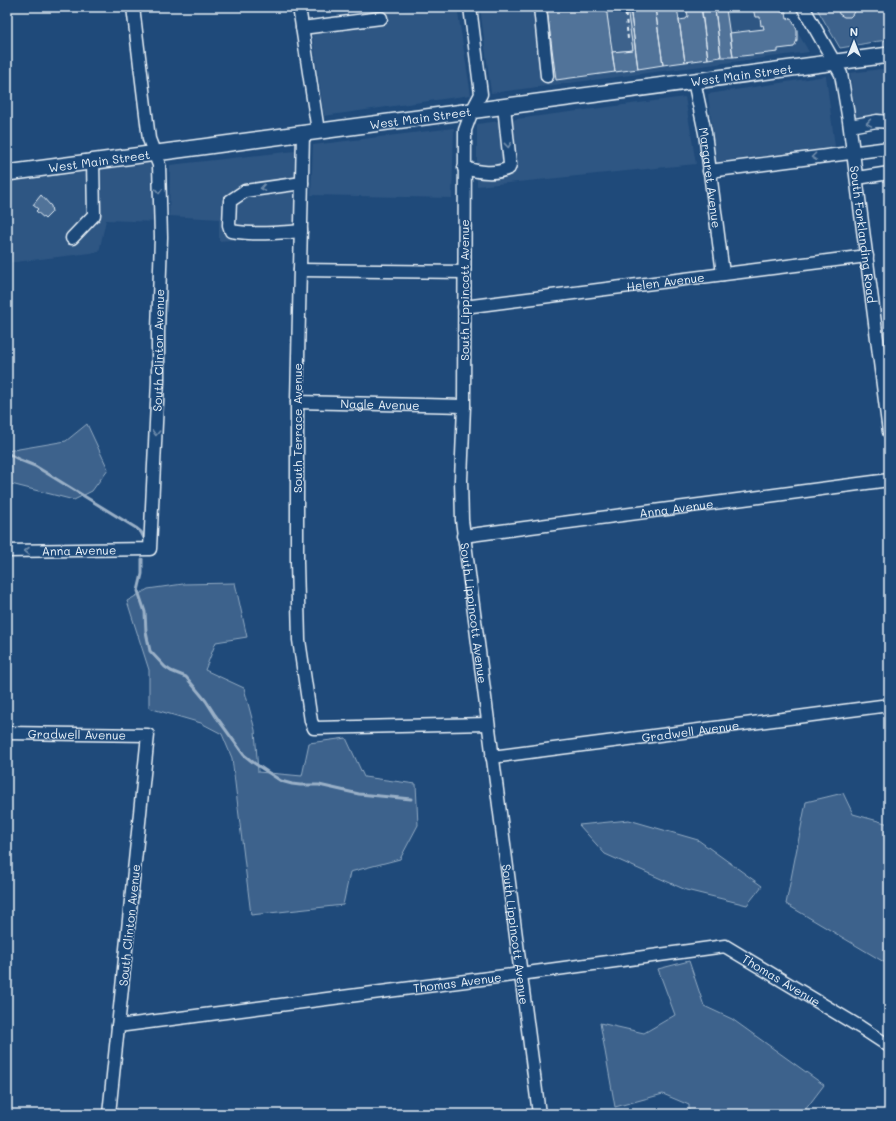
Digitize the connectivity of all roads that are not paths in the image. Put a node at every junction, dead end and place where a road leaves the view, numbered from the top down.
1 (133, 7) edge
2 (299, 7) edge
3 (470, 7) edge
4 (803, 7) edge
5 (544, 9) edge
6 (381, 18) dead end
7 (302, 28) junction
8 (889, 55) edge
9 (834, 62) junction
10 (547, 76) dead end
11 (694, 81) junction
12 (504, 106) junction
13 (472, 111) junction
14 (889, 122) edge
15 (850, 126) junction
16 (311, 132) junction
17 (889, 148) edge
18 (853, 152) junction
19 (154, 153) junction
20 (93, 161) junction
21 (464, 168) junction
22 (709, 171) junction
23 (7, 173) edge
24 (889, 173) edge
25 (856, 178) junction
26 (302, 183) junction
27 (301, 231) junction
28 (72, 238) dead end
29 (867, 256) junction
30 (300, 270) junction
31 (464, 272) junction
32 (723, 274) junction
33 (464, 307) junction
34 (887, 395) edge
35 (297, 402) junction
36 (464, 406) junction
37 (889, 432) edge
38 (889, 480) edge
39 (463, 536) junction
40 (150, 549) joint
41 (7, 551) edge
42 (889, 705) edge
43 (488, 724) junction
44 (7, 733) edge
45 (148, 735) joint
46 (492, 757) junction
47 (520, 974) junction
48 (118, 1026) junction
49 (889, 1046) edge
50 (110, 1114) edge
51 (539, 1114) edge

1 - 19 street, South Clinton Avenue
2 - 7 street, South Terrace Avenue
3 - 13 street, South Lippincott Avenue
4 - 9 street, South Forklanding Road
5 - 10 street
6 - 7 street
7 - 16 street, South Terrace Avenue
8 - 9 main road, West Main Street
9 - 11 main road, West Main Street
9 - 15 street, South Forklanding Road
11 - 12 main road, West Main Street
11 - 22 street, Margaret Avenue
12 - 13 main road, West Main Street
12 -> 21 street
13 - 16 main road, West Main Street
13 - 21 street, South Lippincott Avenue
14 -> 15 street
15 - 18 street, South Forklanding Road
16 - 19 main road, West Main Street
16 - 26 street, South Terrace Avenue
17 - 18 street
18 -> 22 street
18 - 25 street, South Forklanding Road
19 - 20 main road, West Main Street
19 -> 40 street, South Clinton Avenue
20 - 23 main road, West Main Street
20 - 28 street
21 - 31 street, South Lippincott Avenue
22 - 32 street, Margaret Avenue
24 - 25 street
25 - 29 street, South Forklanding Road
26 - 27 street, South Terrace Avenue
26 -> 27 street
27 - 30 street, South Terrace Avenue
29 - 32 street, Helen Avenue
29 - 34 street, South Forklanding Road
30 - 31 street
30 - 35 street, South Terrace Avenue
31 - 33 street, South Lippincott Avenue
32 - 33 street, Helen Avenue
33 - 36 street, South Lippincott Avenue
34 - 37 street, South Forklanding Road
35 - 36 street, Nagle Avenue
35 - 43 street, South Terrace Avenue
36 - 39 street, South Lippincott Avenue
38 - 39 street, Anna Avenue
39 - 43 street, South Lippincott Avenue
40 -> 41 street, Anna Avenue
42 - 46 street, Gradwell Avenue
43 - 46 street, South Lippincott Avenue
44 - 45 street, Gradwell Avenue
45 - 48 street, South Clinton Avenue
46 - 47 street, South Lippincott Avenue
47 - 48 street, Thomas Avenue
47 - 49 street, Thomas Avenue
47 - 51 street, South Lippincott Avenue
48 - 50 street, South Clinton Avenue

